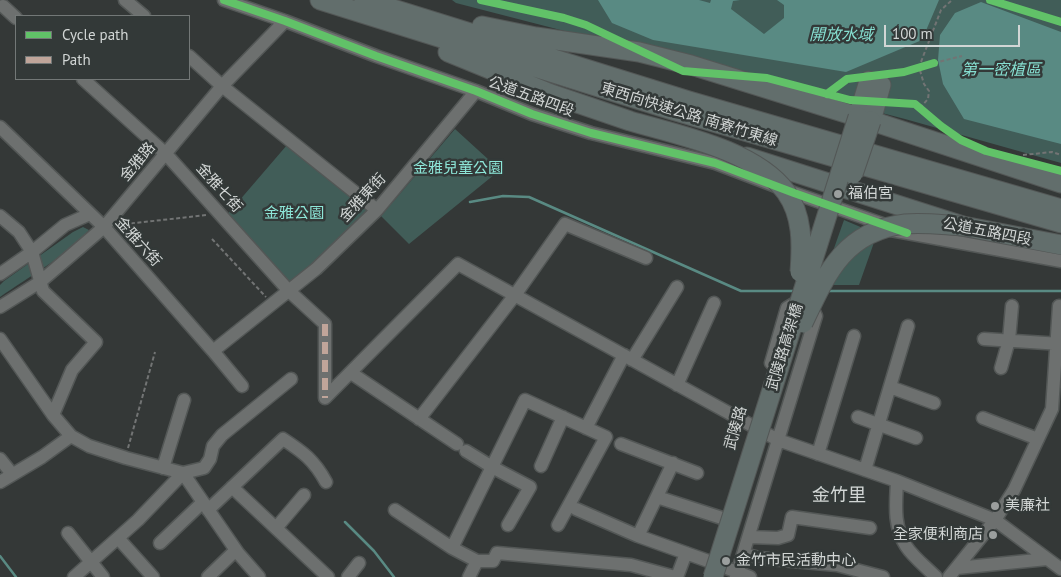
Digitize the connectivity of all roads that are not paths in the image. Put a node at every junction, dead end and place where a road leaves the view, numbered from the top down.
1 (125, 0) edge
2 (224, 0) edge
3 (320, 0) edge
4 (4, 5) edge
5 (373, 7) edge
6 (143, 15) edge
7 (15, 17) edge
8 (284, 20) junction
9 (190, 57) edge
10 (84, 80) edge
11 (875, 83) dead end
12 (222, 86) junction
13 (476, 91) junction
14 (864, 119) junction
15 (0, 127) edge
16 (166, 154) junction
17 (719, 156) junction
18 (937, 181) junction
19 (1061, 183) edge
20 (837, 196) junction
21 (1061, 209) edge
22 (377, 210) junction
23 (90, 214) junction
24 (0, 216) edge
25 (1061, 223) edge
26 (962, 226) junction
27 (104, 227) junction
28 (1061, 245) edge
29 (32, 252) junction
30 (646, 258) dead end
31 (1061, 261) edge
32 (0, 274) edge
33 (40, 282) junction
34 (676, 287) dead end
35 (289, 291) junction
36 (515, 295) junction
37 (806, 297) junction
38 (714, 303) dead end
39 (1012, 306) dead end
40 (1059, 306) dead end
41 (0, 307) edge
42 (798, 322) junction
43 (908, 326) dead end
44 (854, 336) dead end
45 (0, 338) edge
46 (984, 339) dead end
47 (1009, 340) junction
48 (1059, 344) edge
49 (213, 351) junction
50 (628, 358) junction
51 (1001, 368) dead end
52 (351, 373) junction
53 (291, 379) dead end
54 (677, 385) junction
55 (242, 386) dead end
56 (890, 387) junction
57 (184, 400) dead end
58 (934, 403) dead end
59 (1056, 409) edge
60 (53, 415) junction
61 (858, 417) dead end
62 (563, 418) junction
63 (983, 418) dead end
64 (419, 419) junction
65 (879, 424) junction
66 (753, 427) junction
67 (586, 428) junction
68 (71, 436) junction
69 (916, 438) dead end
70 (1038, 439) junction
71 (778, 440) junction
72 (621, 444) dead end
73 (818, 454) junction
74 (0, 458) edge
75 (672, 463) junction
76 (541, 466) dead end
77 (492, 467) junction
78 (163, 468) junction
79 (865, 470) junction
80 (740, 472) junction
81 (183, 473) junction
82 (697, 473) dead end
83 (12, 474) junction
84 (766, 480) junction
85 (897, 481) junction
86 (0, 482) edge
87 (326, 482) dead end
88 (232, 487) junction
89 (304, 495) dead end
90 (657, 497) junction
91 (205, 506) junction
92 (576, 508) dead end
93 (395, 510) dead end
94 (725, 519) junction
95 (995, 520) junction
96 (508, 525) dead end
97 (558, 526) dead end
98 (276, 528) junction
99 (870, 528) dead end
100 (68, 533) dead end
101 (638, 536) junction
102 (749, 536) junction
103 (118, 538) junction
104 (160, 543) dead end
105 (452, 548) junction
106 (236, 550) junction
107 (686, 553) junction
108 (1047, 559) junction
109 (477, 561) junction
110 (91, 562) junction
111 (359, 563) dead end
112 (726, 569) edge
113 (1061, 569) edge
114 (953, 572) edge
115 (74, 577) edge
116 (103, 577) edge
117 (153, 577) edge
118 (208, 577) edge
119 (259, 577) edge
120 (328, 577) edge
121 (348, 577) edge
122 (469, 577) edge
123 (676, 577) edge
124 (706, 577) edge
125 (750, 577) edge
126 (883, 577) edge
127 (936, 577) edge

1 - 6 street
2 - 8 street, 公道五路四段
3 - 5 highway, 東西向快速公路 南寮竹東線
4 - 7 street
5 - 14 highway
5 - 17 highway, bridge
5 - 18 highway, 東西向快速公路 南寮竹東線
8 - 12 street, 金雅路
8 - 13 street, 公道五路四段
9 - 12 street
10 - 16 street, 金雅七街
11 - 14 highway, 武陵路高架橋
12 - 16 street, 金雅路
12 - 22 street
13 - 17 street, 公道五路四段
13 - 22 street, 金雅東街
14 - 19 highway
14 - 20 highway, 武陵路高架橋, bridge
15 - 23 street, 金雅六街
16 - 27 street, 金雅路
16 - 35 street, 金雅七街
17 - 20 highway, bridge
17 - 42 highway, bridge
18 - 21 highway, 東西向快速公路 南寮竹東線
18 - 25 highway, 東西向快速公路 南寮竹東線
20 - 26 highway, bridge
20 - 31 street, 公道五路四段
20 - 37 street
20 - 42 highway, 武陵路高架橋, bridge
22 - 35 street, 金雅東街
23 - 27 street, 金雅六街
23 - 29 street
24 - 29 street
26 - 28 highway
26 - 42 highway, bridge
27 - 33 street, 金雅路
27 - 49 street, 金雅六街
29 - 32 street
29 - 33 street
30 - 36 street
33 - 41 street, 金雅路
33 - 60 street
34 - 50 street
35 - 49 street, 金雅東街
35 - 52 street, 金雅七街
36 - 50 street
36 - 52 street
36 - 64 street
37 - 66 street, 武陵路
37 - 71 street, 武陵路
38 - 54 street
39 - 47 street
40 - 48 street
42 - 112 highway, 武陵路高架橋
43 - 56 street
44 - 73 street
45 - 60 street
46 - 47 street
47 - 48 street
47 - 51 street
48 - 59 street
49 - 55 street, 金雅六街
50 - 54 street
50 - 67 street
52 - 64 street
53 - 81 street
54 - 66 street
56 - 58 street
56 - 65 street
57 - 78 street
59 - 70 street
60 - 68 street
61 - 65 street
62 - 67 street
62 - 76 street
62 - 77 street
63 - 70 street
64 - 77 street
65 - 69 street
65 - 79 street
66 - 71 street
66 - 80 street, 武陵路
67 - 97 street
68 - 78 street
68 - 83 street
70 - 95 street
71 - 73 street
71 - 84 street, 武陵路
72 - 75 street
73 - 79 street
74 - 83 street
75 - 82 street
75 - 90 street
77 - 96 street
77 - 105 street
78 - 81 street
79 - 85 street
80 - 84 street
80 - 94 street, 武陵路
81 - 91 street
81 - 103 street
83 - 86 street
84 - 102 street, 武陵路
85 - 95 street
85 - 127 street
87 - 88 street
88 - 91 street
88 - 98 street
89 - 98 street
90 - 94 street
90 - 101 street
91 - 104 street
91 - 106 street
92 - 101 street
93 - 105 street
94 - 112 street, 武陵路
95 - 108 street
95 - 114 street
98 - 120 street
99 - 102 street
100 - 110 street
101 - 107 street
102 - 112 street, 武陵路
103 - 110 street
103 - 117 street
105 - 109 street
106 - 118 street
106 - 119 street
107 - 112 street
107 - 123 street
108 - 113 street
108 - 114 street
109 - 122 street
109 - 123 street
110 - 115 street
110 - 116 street
111 - 121 street
112 - 124 street, 武陵路
112 - 125 street
112 - 126 street

